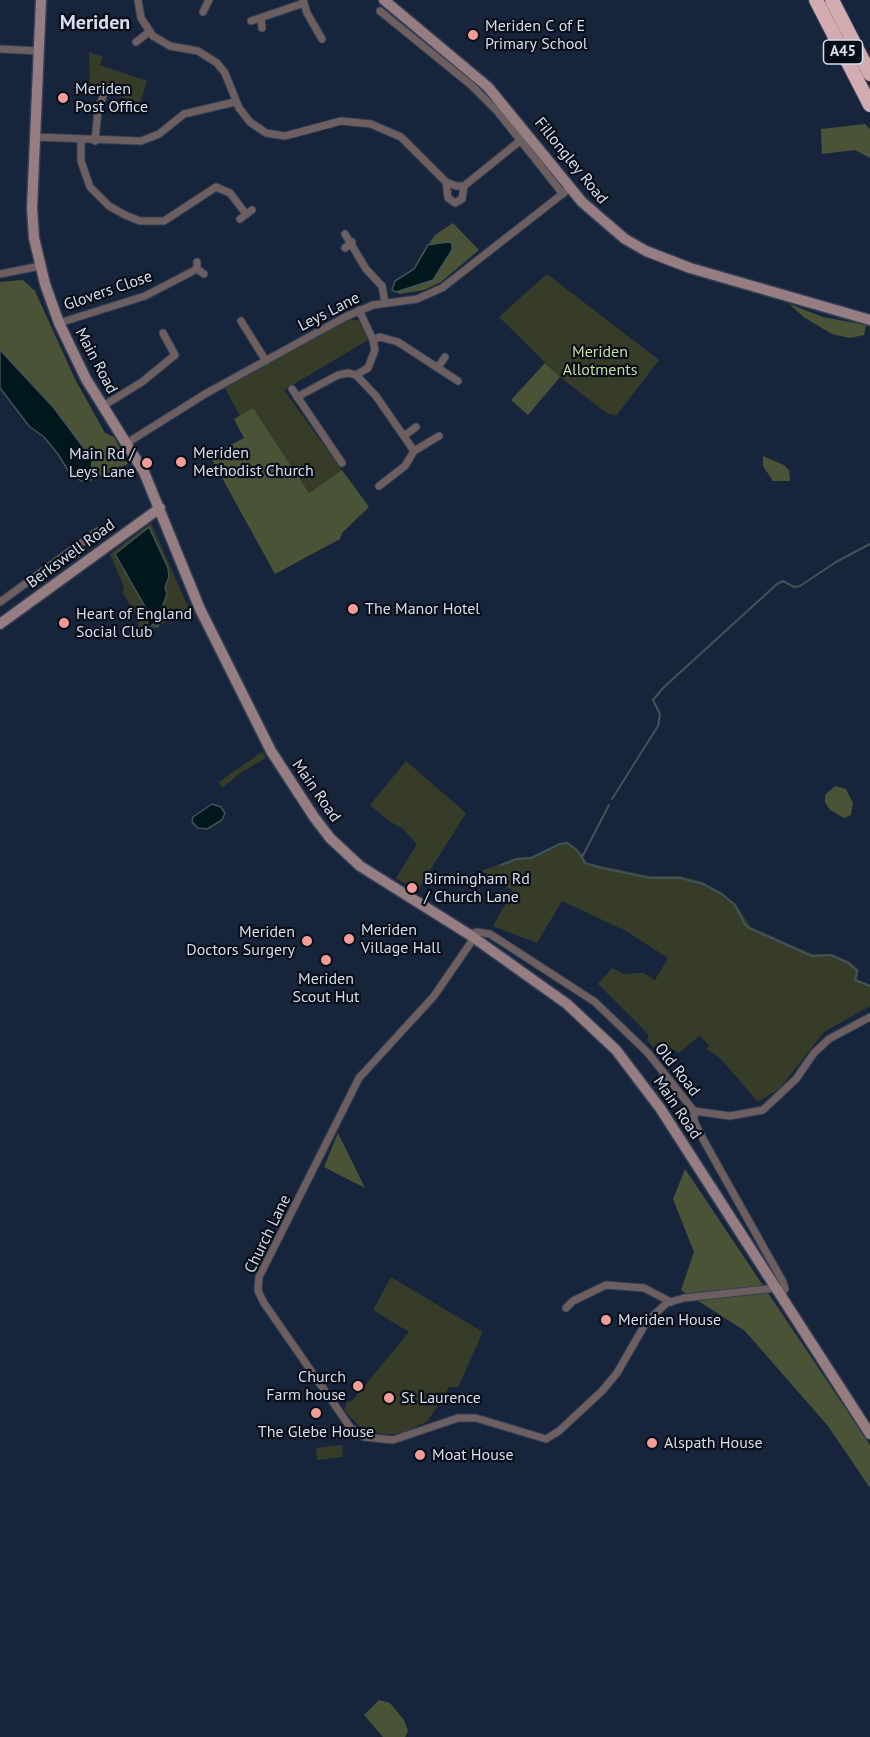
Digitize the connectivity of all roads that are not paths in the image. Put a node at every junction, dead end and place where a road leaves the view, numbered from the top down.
1 (41, 0) edge
2 (138, 0) edge
3 (209, 0) edge
4 (816, 0) edge
5 (832, 0) edge
6 (303, 1) edge
7 (382, 6) edge
8 (203, 12) dead end
9 (261, 18) junction
10 (251, 21) dead end
11 (262, 28) dead end
12 (149, 32) junction
13 (322, 39) dead end
14 (136, 42) dead end
15 (0, 49) edge
16 (39, 51) junction
17 (870, 74) edge
18 (105, 91) dead end
19 (235, 102) junction
20 (870, 105) edge
21 (35, 137) junction
22 (81, 140) junction
23 (521, 140) junction
24 (95, 141) junction
25 (446, 182) junction
26 (464, 186) junction
27 (566, 191) junction
28 (246, 214) dead end
29 (345, 234) dead end
30 (352, 242) junction
31 (345, 248) dead end
32 (40, 266) junction
33 (0, 274) edge
34 (204, 274) dead end
35 (385, 303) junction
36 (359, 310) junction
37 (870, 320) edge
38 (241, 321) dead end
39 (59, 323) junction
40 (163, 333) dead end
41 (373, 340) junction
42 (445, 357) dead end
43 (266, 361) junction
44 (438, 367) junction
45 (356, 375) junction
46 (458, 381) dead end
47 (292, 389) dead end
48 (297, 397) junction
49 (103, 406) junction
50 (416, 427) dead end
51 (404, 436) junction
52 (439, 436) dead end
53 (127, 443) junction
54 (414, 452) junction
55 (342, 463) dead end
56 (379, 486) dead end
57 (160, 508) junction
58 (98, 531) dead end
59 (0, 603) edge
60 (2, 619) edge
61 (472, 936) junction
62 (870, 1017) edge
63 (694, 1111) junction
64 (778, 1291) junction
65 (671, 1302) junction
66 (566, 1308) dead end
67 (870, 1434) edge

1 - 16 main road, Main Road
2 - 12 street
3 - 8 street
4 - 20 highway, A45
5 - 17 highway, A45
6 - 9 street
6 - 13 street
7 - 23 street, Fillongley Road
7 - 27 main road, Fillongley Road
9 - 10 street
9 - 11 street
12 - 14 street
12 - 19 street
15 - 16 street
16 - 21 main road, Main Road
18 - 24 street
19 - 24 street
19 - 25 street
21 - 22 street
21 - 32 main road, Main Road
22 - 24 street
22 - 28 street
23 - 26 street
23 - 27 street, Fillongley Road
25 - 26 street
25 - 26 street
27 - 35 street, Leys Lane
27 - 37 main road, Fillongley Road
29 - 30 street
30 - 31 street
30 - 35 street
32 - 33 street
32 - 39 main road, Main Road
34 - 39 street, Glovers Close
35 - 36 street, Leys Lane
36 - 41 street
36 - 43 street, Leys Lane
38 - 43 street
39 - 49 main road, Main Road
40 - 49 street
41 - 44 street
41 - 45 street
42 - 44 street
43 - 53 street, Leys Lane
44 - 46 street
45 - 48 street
45 - 51 street
47 - 48 street
48 - 55 street
49 - 53 main road, Main Road
50 - 51 street
51 - 54 street
52 - 54 street
53 - 57 main road, Main Road
54 - 56 street
57 - 60 main road, Berkswell Road
57 - 61 main road, Main Road
58 - 59 street
61 - 63 street, Old Road
61 - 64 main road, Main Road
61 - 65 street, Church Lane
62 - 63 street
63 - 64 street, Old Road
64 - 65 street
64 - 67 main road, Main Road
65 - 66 street

